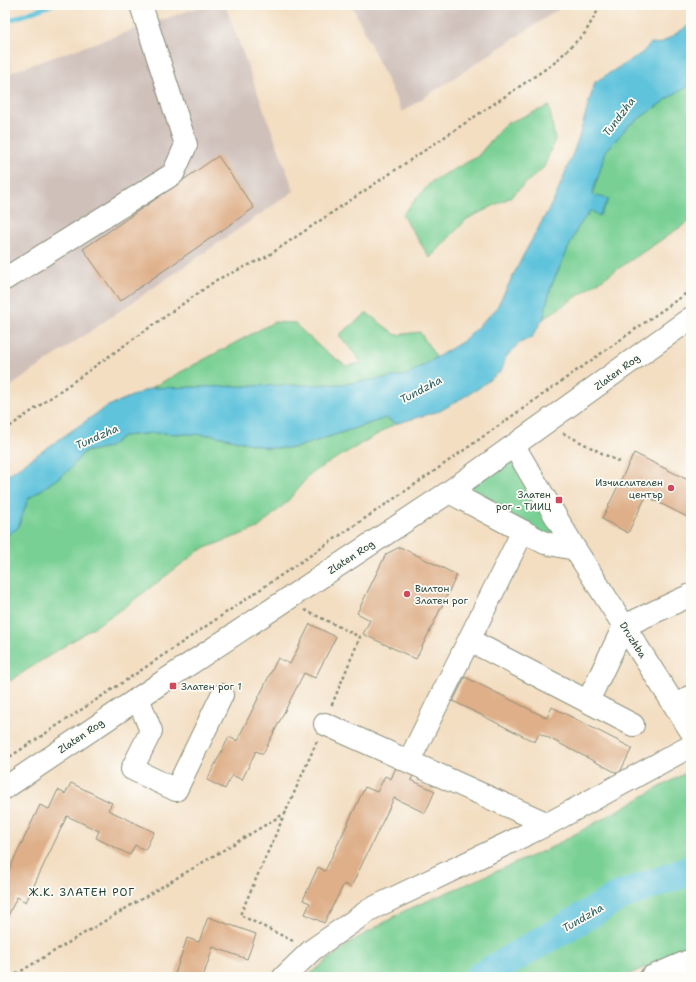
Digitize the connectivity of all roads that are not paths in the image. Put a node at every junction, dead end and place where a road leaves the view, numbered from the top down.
1 (141, 5) edge
2 (5, 279) edge
3 (691, 318) edge
4 (514, 446) junction
5 (449, 492) junction
6 (523, 531) junction
7 (575, 549) junction
8 (691, 595) edge
9 (624, 626) junction
10 (469, 640) junction
11 (222, 695) dead end
12 (138, 698) junction
13 (588, 701) junction
14 (683, 701) edge
15 (325, 724) road end
16 (633, 725) dead end
17 (691, 731) edge
18 (691, 746) edge
19 (409, 761) junction
20 (5, 788) edge
21 (548, 824) junction
22 (691, 960) edge
23 (284, 977) edge
24 (651, 977) edge

1 - 2 street
3 - 4 street, Zlaten Rog
4 - 5 street, Zlaten Rog
4 - 7 street, Druzhba
5 - 6 street
5 - 12 street, Zlaten Rog
6 - 7 street
6 - 10 street
7 - 9 street, Druzhba
8 - 9 street
9 - 13 street
9 - 14 street, Druzhba
10 - 13 street
10 - 19 street
11 - 12 street
12 - 20 street, Zlaten Rog
13 - 16 street
14 - 17 street, Druzhba
15 - 19 street
18 - 21 street
19 - 21 street
21 - 23 street
22 - 24 street

